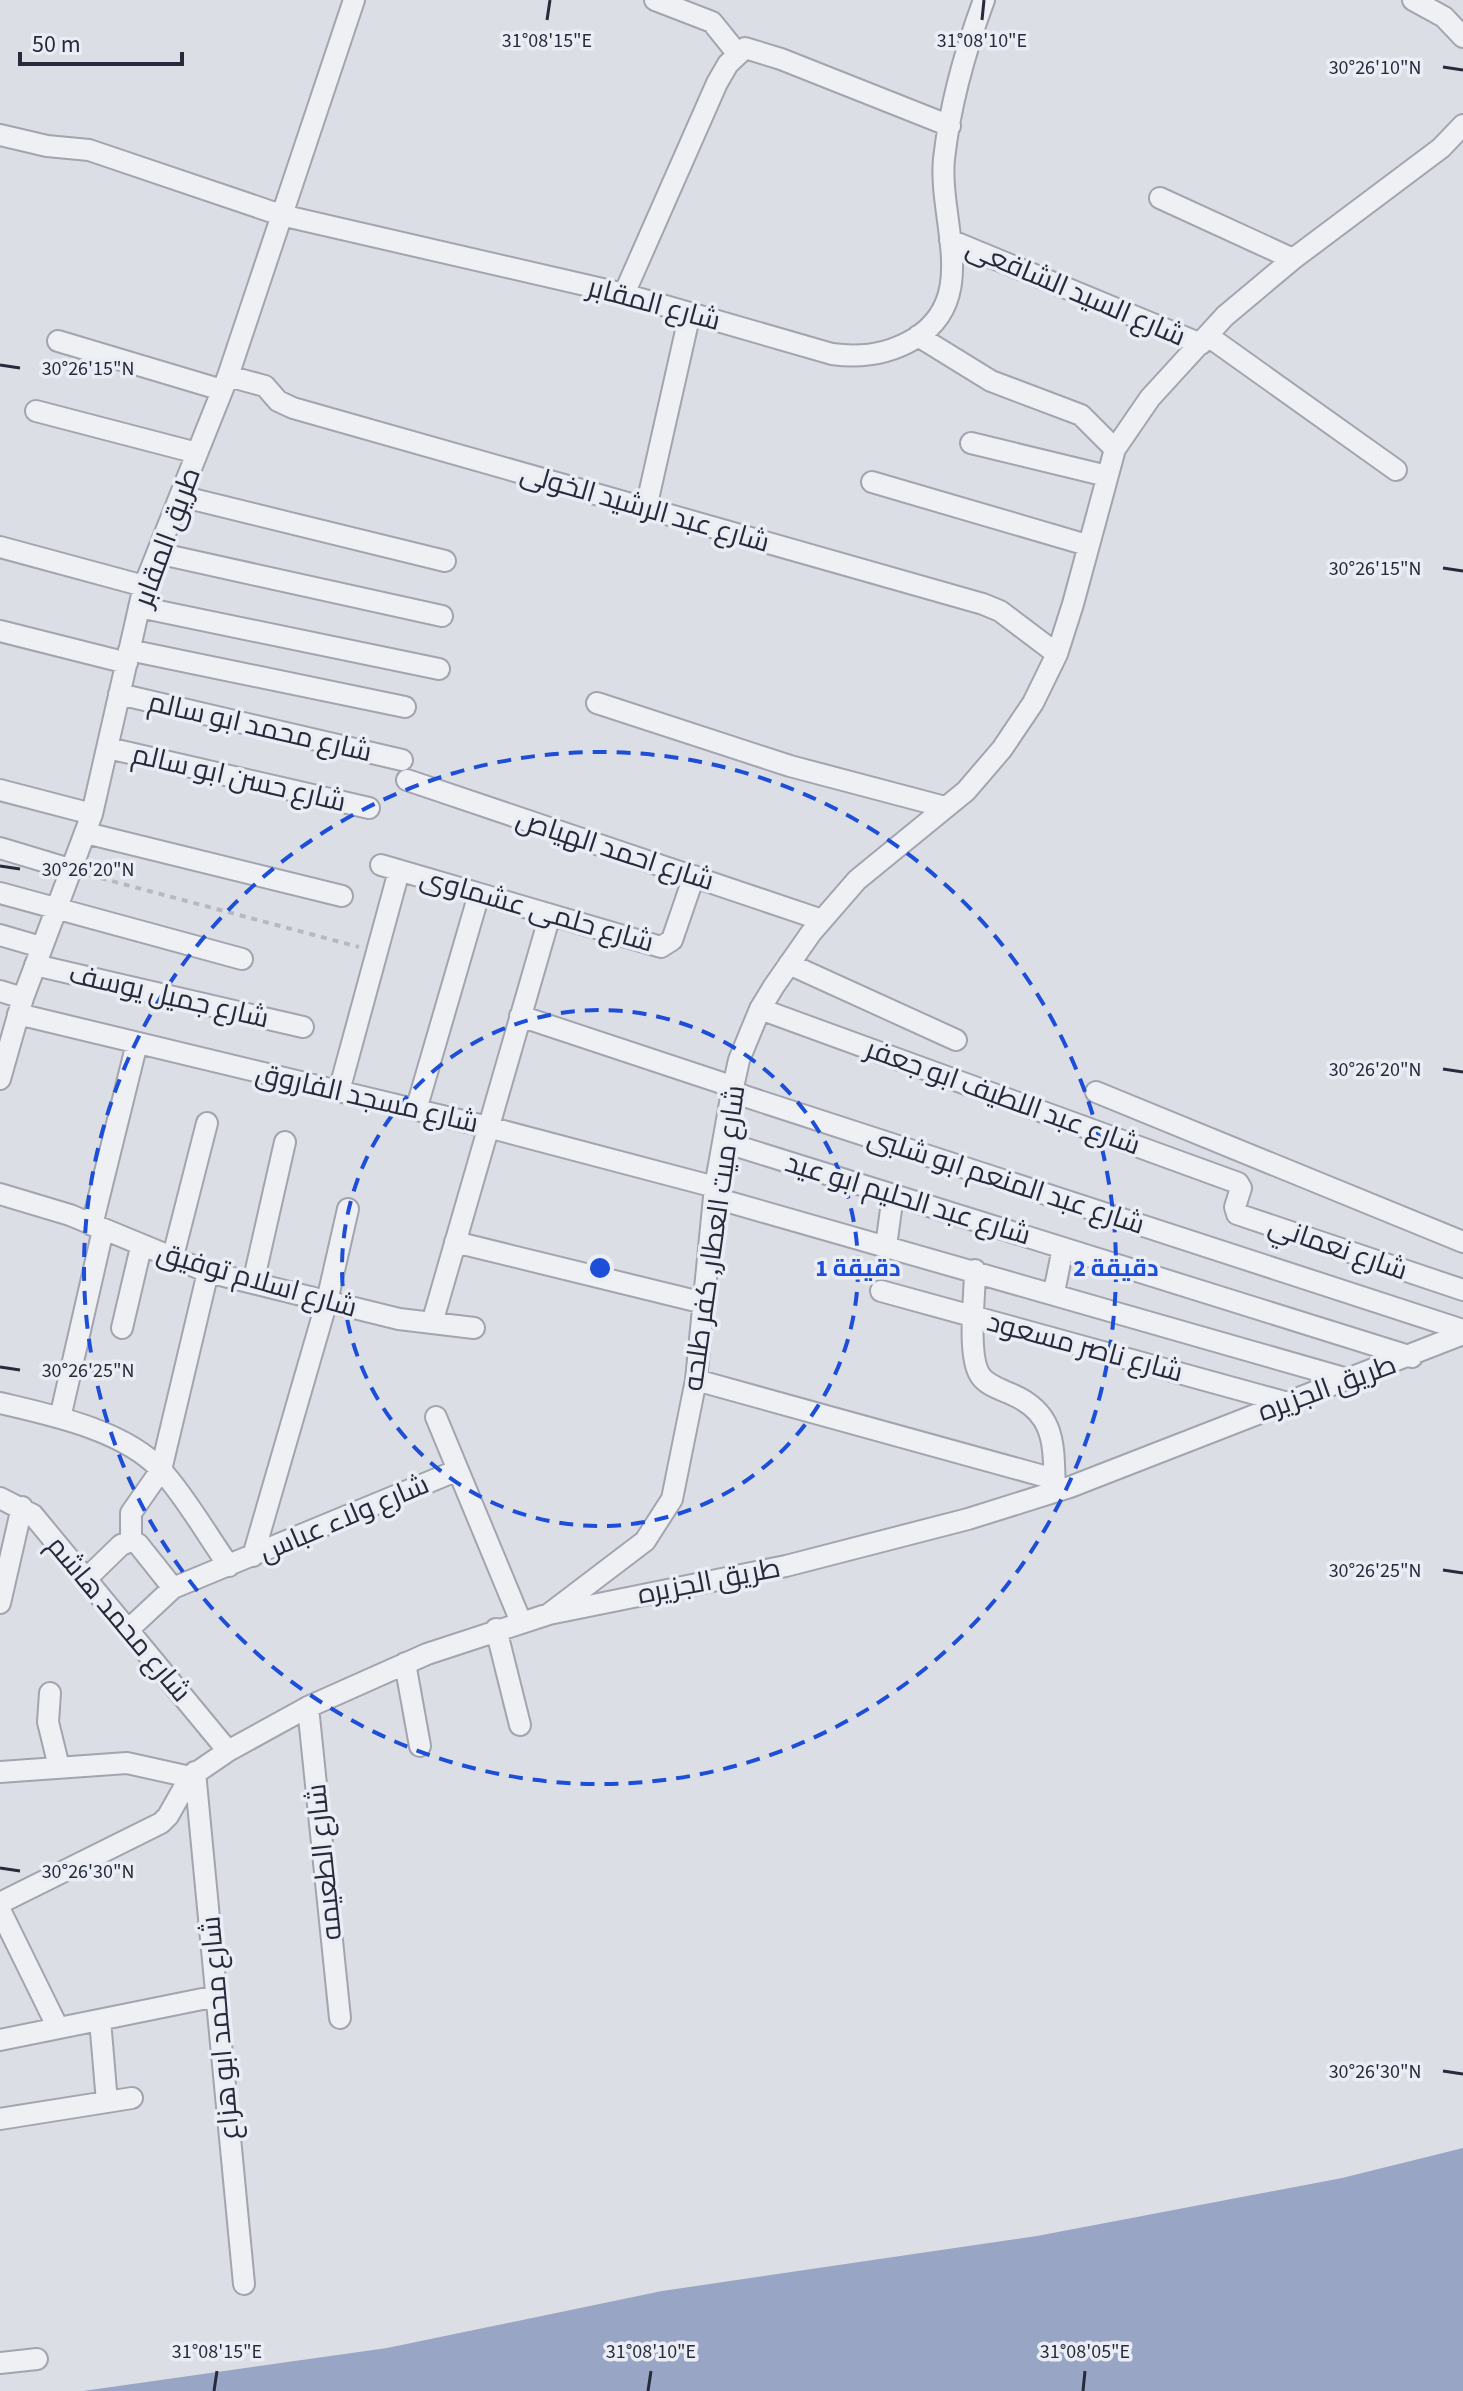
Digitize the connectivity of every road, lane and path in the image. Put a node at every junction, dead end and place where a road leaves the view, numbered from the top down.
1 (354, 0) edge
2 (655, 0) edge
3 (997, 0) edge
4 (1413, 0) edge
5 (981, 9) edge
6 (1463, 37) edge
7 (737, 53) junction
8 (1463, 125) edge
9 (950, 126) junction
10 (0, 135) edge
11 (1160, 198) dead end
12 (281, 215) junction
13 (950, 240) junction
14 (1293, 259) junction
15 (624, 294) junction
16 (690, 313) junction
17 (918, 336) junction
18 (1204, 340) junction
19 (58, 341) dead end
20 (225, 383) junction
21 (36, 411) dead end
22 (971, 443) dead end
23 (1115, 449) junction
24 (197, 453) junction
25 (1396, 470) dead end
26 (1107, 476) junction
27 (872, 482) dead end
28 (180, 496) junction
29 (646, 508) junction
30 (1087, 545) junction
31 (0, 547) edge
32 (157, 553) junction
33 (445, 561) dead end
34 (144, 586) junction
35 (139, 607) junction
36 (442, 616) dead end
37 (0, 631) edge
38 (1057, 654) junction
39 (128, 656) junction
40 (439, 669) dead end
41 (119, 694) junction
42 (597, 703) dead end
43 (405, 707) dead end
44 (108, 748) junction
45 (404, 770) joint
46 (0, 790) edge
47 (945, 807) junction
48 (369, 808) dead end
49 (89, 824) junction
50 (0, 848) edge
51 (73, 870) junction
52 (694, 876) junction
53 (0, 893) edge
54 (479, 894) junction
55 (342, 896) dead end
56 (54, 909) junction
57 (550, 915) junction
58 (822, 920) junction
59 (0, 935) edge
60 (377, 951) junction
61 (38, 956) junction
62 (242, 959) dead end
63 (789, 964) junction
64 (0, 991) edge
65 (760, 1009) junction
66 (520, 1016) junction
67 (14, 1017) edge
68 (303, 1027) dead end
69 (956, 1040) dead end
70 (137, 1043) junction
71 (1, 1069) edge
72 (733, 1089) junction
73 (339, 1091) junction
74 (1096, 1092) dead end
75 (416, 1110) junction
76 (207, 1123) dead end
77 (488, 1127) junction
78 (285, 1142) dead end
79 (724, 1142) junction
80 (1241, 1190) joint
81 (715, 1193) junction
82 (0, 1194) edge
83 (893, 1195) junction
84 (348, 1209) dead end
85 (98, 1228) junction
86 (455, 1242) junction
87 (1463, 1242) edge
88 (886, 1246) junction
89 (141, 1247) junction
90 (1063, 1248) junction
91 (172, 1260) junction
92 (975, 1270) junction
93 (208, 1272) junction
94 (253, 1283) junction
95 (1463, 1290) edge
96 (881, 1291) dead end
97 (1054, 1292) junction
98 (327, 1301) junction
99 (704, 1303) junction
100 (974, 1317) junction
101 (432, 1323) junction
102 (122, 1328) dead end
103 (474, 1328) dead end
104 (1463, 1332) edge
105 (1412, 1357) junction
106 (696, 1380) junction
107 (1351, 1380) junction
108 (0, 1403) edge
109 (1288, 1403) junction
110 (436, 1417) dead end
111 (60, 1418) junction
112 (161, 1470) junction
113 (458, 1470) junction
114 (1054, 1485) junction
115 (0, 1498) edge
116 (22, 1507) junction
117 (131, 1541) junction
118 (253, 1556) junction
119 (229, 1566) junction
120 (86, 1579) junction
121 (173, 1588) junction
122 (0, 1603) edge
123 (549, 1614) junction
124 (521, 1622) junction
125 (496, 1629) junction
126 (128, 1630) junction
127 (405, 1663) junction
128 (50, 1693) dead end
129 (308, 1707) junction
130 (520, 1725) dead end
131 (420, 1746) dead end
132 (228, 1751) junction
133 (59, 1767) junction
134 (0, 1772) edge
135 (192, 1774) junction
136 (0, 1903) edge
137 (0, 1910) edge
138 (217, 1996) junction
139 (340, 2018) dead end
140 (100, 2020) junction
141 (58, 2028) junction
142 (0, 2040) edge
143 (132, 2098) dead end
144 (107, 2102) junction
145 (0, 2119) edge
146 (244, 2284) dead end
147 (37, 2359) dead end
148 (0, 2363) edge

1 - 12 street, طريق المقابر
2 - 7 street
3 - 5 street
4 - 6 street
5 - 9 street, شارع المقابر
7 - 9 street
7 - 15 street
8 - 14 street, شارع ميت العطار, كفر طلحه
9 - 13 street, شارع المقابر
10 - 12 street, شارع المقابر
11 - 14 street
12 - 15 street, شارع المقابر
12 - 20 street, طريق المقابر
13 - 17 street, شارع المقابر
13 - 18 street, شارع السيد الشافعى
14 - 18 street, شارع ميت العطار, كفر طلحه
15 - 16 street, شارع المقابر
16 - 17 street, شارع المقابر
16 - 29 street
17 - 23 street
18 - 23 street, شارع ميت العطار, كفر طلحه
18 - 25 street, شارع السيد الشافعى
19 - 20 street, شارع عبد الرشيد الخولى
20 - 24 street, طريق المقابر
20 - 29 street, شارع عبد الرشيد الخولى
21 - 24 street
22 - 26 street
23 - 26 street, شارع ميت العطار, كفر طلحه
24 - 28 street, طريق المقابر
26 - 30 street, شارع ميت العطار, كفر طلحه
27 - 30 street
28 - 32 street, طريق المقابر
28 - 33 street
29 - 38 street, شارع عبد الرشيد الخولى
30 - 38 street, شارع ميت العطار, كفر طلحه
31 - 34 street
32 - 34 street, طريق المقابر
32 - 36 street
34 - 35 street, طريق المقابر
35 - 39 street, طريق المقابر
35 - 40 street
37 - 39 street
38 - 47 street, شارع ميت العطار, كفر طلحه
39 - 41 street, طريق المقابر
39 - 43 street
41 - 44 street, طريق المقابر
41 - 45 street, شارع محمد ابو سالم
42 - 47 street
44 - 48 street, شارع حسن ابو سالم
44 - 49 street, طريق المقابر
45 - 52 street, شارع احمد الهياص
46 - 49 street
47 - 58 street, شارع ميت العطار, كفر طلحه
49 - 51 street, طريق المقابر
49 - 55 street
50 - 51 street
51 - 56 street, طريق المقابر
51 - 60 path
52 - 57 street, شارع حلمى عشماوى
52 - 58 street, شارع احمد الهياص
53 - 56 street
54 - 57 street, شارع حلمى عشماوى
54 - 60 street, شارع حلمى عشماوى
54 - 75 street
56 - 61 street, طريق المقابر
56 - 62 street
57 - 66 street
58 - 63 street, شارع ميت العطار, كفر طلحه
59 - 61 street, شارع جميل يوسف
60 - 73 street
61 - 67 street, طريق المقابر
61 - 68 street, شارع جميل يوسف
63 - 65 street, شارع ميت العطار, كفر طلحه
63 - 69 street
64 - 67 street, شارع مسجد الفاروق
65 - 72 street, شارع ميت العطار, كفر طلحه
65 - 80 street, شارع عبد اللطيف ابو جعفر
66 - 72 street, شارع عبد المنعم ابو شلبى
66 - 77 street
67 - 70 street, شارع مسجد الفاروق
67 - 71 street, طريق المقابر
70 - 73 street, شارع مسجد الفاروق
70 - 85 street
72 - 79 street, شارع ميت العطار, كفر طلحه
72 - 104 street, شارع عبد المنعم ابو شلبى
73 - 75 street, شارع مسجد الفاروق
74 - 87 street
75 - 77 street, شارع مسجد الفاروق
76 - 91 street
77 - 81 street, شارع مسجد الفاروق
77 - 86 street
78 - 94 street
79 - 81 street, شارع ميت العطار, كفر طلحه
79 - 83 street, شارع عبد الحليم ابو عيد
80 - 95 street, شارع نعماني
81 - 88 street, شارع مسجد الفاروق
81 - 99 street, شارع ميت العطار, كفر طلحه
82 - 85 street, شارع اسلام توفيق
83 - 88 street
83 - 90 street, شارع عبد الحليم ابو عيد
84 - 98 street
85 - 89 street, شارع اسلام توفيق
85 - 111 street
86 - 99 street
86 - 101 street
88 - 92 street, شارع مسجد الفاروق
89 - 91 street, شارع اسلام توفيق
89 - 102 street
90 - 97 street
90 - 105 street, شارع عبد الحليم ابو عيد
91 - 93 street, شارع اسلام توفيق
92 - 97 street, شارع مسجد الفاروق
92 - 100 street
93 - 94 street, شارع اسلام توفيق
93 - 112 street
94 - 98 street, شارع اسلام توفيق
96 - 100 street, شارع ناصر مسعود
97 - 107 street, شارع مسجد الفاروق
98 - 101 street, شارع اسلام توفيق
98 - 118 street
99 - 106 street, شارع ميت العطار, كفر طلحه
100 - 109 street, شارع ناصر مسعود
100 - 114 street
101 - 103 street, شارع اسلام توفيق
104 - 105 street, طريق الجزيره
105 - 107 street, طريق الجزيره
106 - 114 street
106 - 123 street, شارع ميت العطار, كفر طلحه
107 - 109 street, طريق الجزيره
108 - 111 street
109 - 114 street, طريق الجزيره
110 - 113 street
111 - 112 street
112 - 117 street
112 - 119 street
113 - 118 street, شارع ولاء عباس
113 - 124 street
114 - 123 street, طريق الجزيره
115 - 116 street, شارع محمد هاشم
116 - 120 street, شارع محمد هاشم
116 - 122 street
117 - 120 street
117 - 121 street
118 - 119 street, شارع ولاء عباس
119 - 121 street, شارع ولاء عباس
120 - 126 street, شارع محمد هاشم
121 - 126 street
123 - 124 street, طريق الجزيره
124 - 125 street, طريق الجزيره
125 - 127 street, طريق الجزيره
125 - 130 street
126 - 132 street, شارع محمد هاشم
127 - 129 street, طريق الجزيره
127 - 131 street
128 - 133 street
129 - 132 street, طريق الجزيره
129 - 139 street, شارع الطعيمه
132 - 135 street, طريق الجزيره
133 - 134 street
133 - 135 street
135 - 136 street, طريق الجزيره
135 - 138 street, شارع محمد ابو هزاع
137 - 141 street
138 - 140 street
138 - 146 street, شارع محمد ابو هزاع
140 - 141 street
140 - 144 street
141 - 142 street
143 - 144 street
144 - 145 street
147 - 148 street

